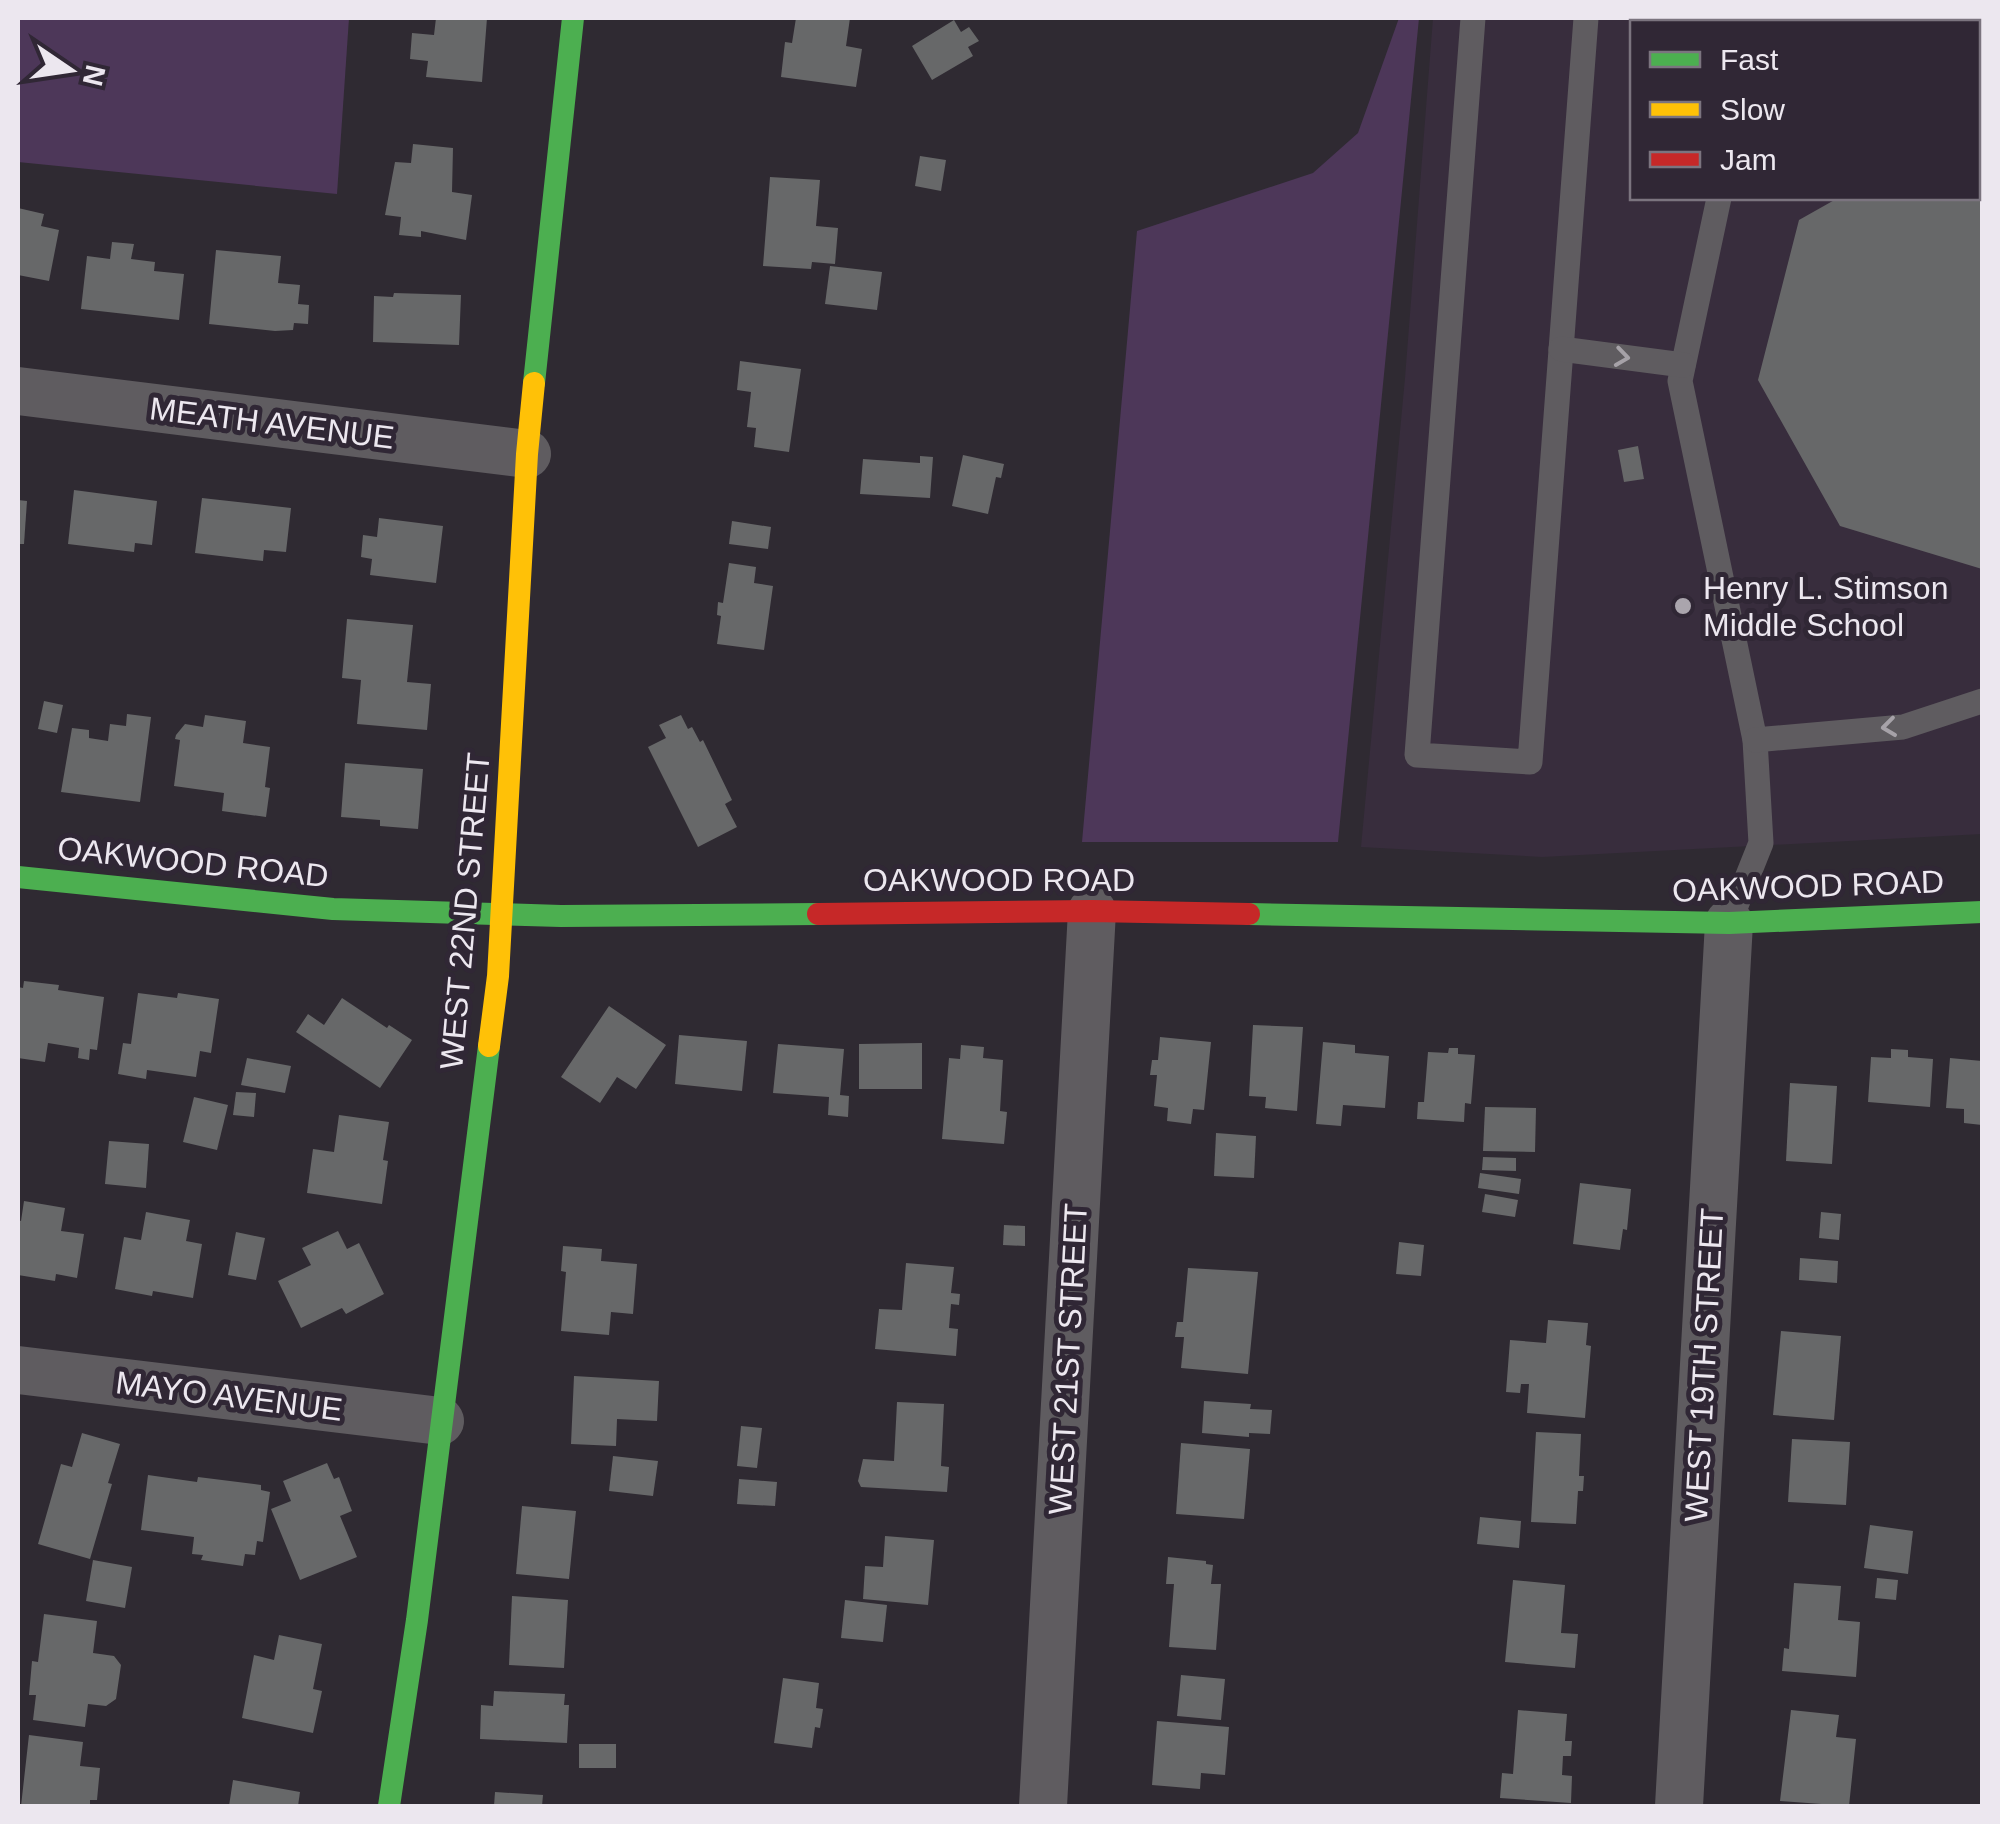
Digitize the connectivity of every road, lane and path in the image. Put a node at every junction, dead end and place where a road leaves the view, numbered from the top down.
1 (573, 18) edge
2 (1473, 18) edge
3 (1586, 18) edge
4 (1720, 200) edge
5 (1561, 349) junction
6 (1683, 365) junction
7 (18, 392) edge
8 (527, 454) junction
9 (1982, 701) edge
10 (1755, 740) junction
11 (18, 877) edge
12 (1092, 912) junction
13 (1982, 912) edge
14 (503, 914) junction
15 (1729, 924) junction
16 (18, 1370) edge
17 (440, 1421) junction
18 (388, 1806) edge
19 (1043, 1806) edge
20 (1678, 1806) edge

1 - 8 main road, WEST 22ND STREET
2 - 5 lane
3 - 5 lane
4 - 6 lane
5 -> 6 lane
6 - 10 lane
7 - 8 street, MEATH AVENUE
8 - 14 main road, WEST 22ND STREET
9 -> 10 lane
10 - 15 lane
11 - 14 main road, OAKWOOD ROAD
12 - 14 main road, OAKWOOD ROAD
12 - 15 main road, OAKWOOD ROAD
12 - 19 street, WEST 21ST STREET
13 - 15 main road, OAKWOOD ROAD
14 - 17 main road, WEST 22ND STREET
15 - 20 street, WEST 19TH STREET
16 - 17 street, MAYO AVENUE
17 - 18 main road, WEST 22ND STREET

